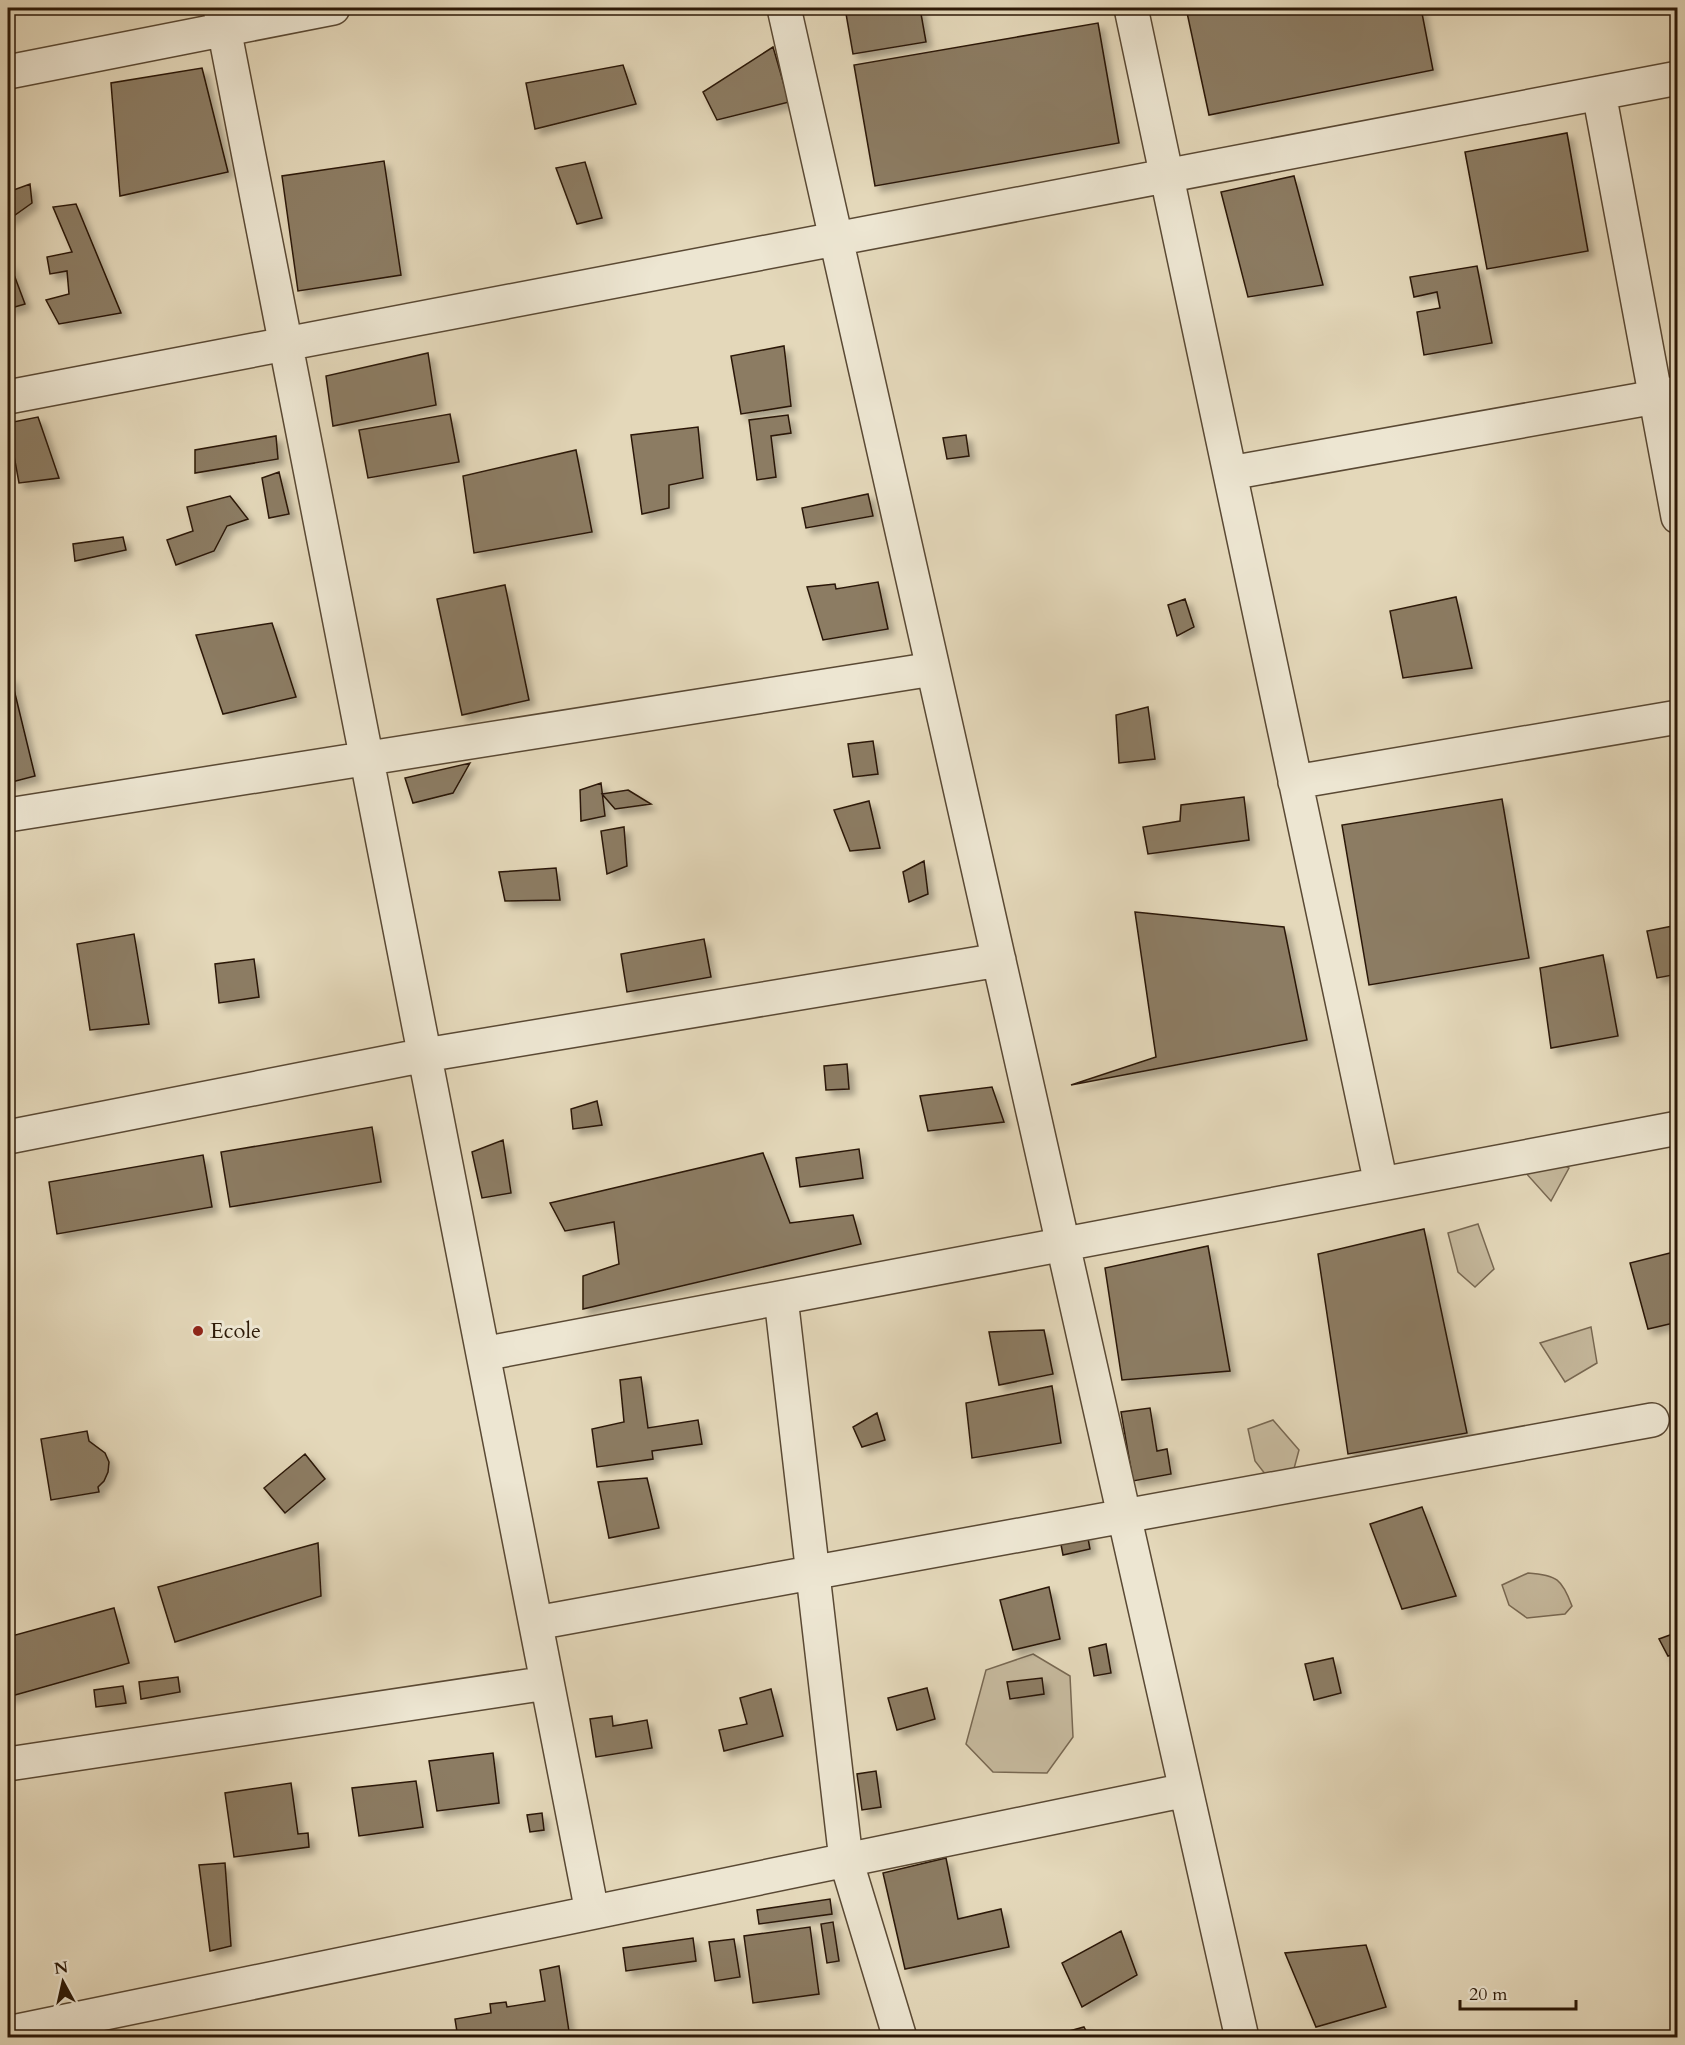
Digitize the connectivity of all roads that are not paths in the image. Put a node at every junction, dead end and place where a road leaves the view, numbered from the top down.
1 (333, 8) edge
2 (784, 8) edge
3 (1131, 8) edge
4 (222, 18) edge
5 (8, 72) edge
6 (1677, 78) edge
7 (1599, 93) junction
8 (1167, 176) junction
9 (836, 239) junction
10 (286, 344) junction
11 (1666, 395) edge
12 (8, 397) edge
13 (1230, 473) junction
14 (1677, 517) edge
15 (933, 669) junction
16 (1677, 717) edge
17 (366, 758) junction
18 (1296, 782) junction
19 (8, 815) edge
20 (999, 960) junction
21 (425, 1055) junction
22 (1677, 1128) edge
23 (8, 1137) edge
24 (1381, 1184) junction
25 (1063, 1244) junction
26 (781, 1298) junction
27 (483, 1354) junction
28 (1652, 1420) dead end
29 (1124, 1516) junction
30 (813, 1573) junction
31 (536, 1623) junction
32 (547, 1683) junction
33 (8, 1764) edge
34 (1186, 1790) junction
35 (846, 1860) junction
36 (592, 1912) junction
37 (8, 2033) edge
38 (900, 2037) edge
39 (1242, 2037) edge

1 - 4 street
2 - 9 street
3 - 8 street
4 - 5 street
4 - 10 street
6 - 7 street
7 - 8 street
7 - 11 street
8 - 9 street
8 - 13 street
9 - 10 street
9 - 15 street
10 - 12 street
10 - 17 street
11 - 13 street
11 - 14 street
13 - 18 street
15 - 17 street
15 - 20 street
16 - 18 street
17 - 19 street
17 - 21 street
18 - 24 street
20 - 21 street
20 - 25 street
21 - 23 street
21 - 27 street
22 - 24 street
24 - 25 street
25 - 26 street
25 - 29 street
26 - 27 street
26 - 30 street
27 - 31 street
28 - 29 street
29 - 30 street
29 - 34 street
30 - 31 street
30 - 35 street
31 - 32 street
32 - 33 street
32 - 36 street
34 - 35 street
34 - 39 street
35 - 36 street
35 - 38 street
36 - 37 street

